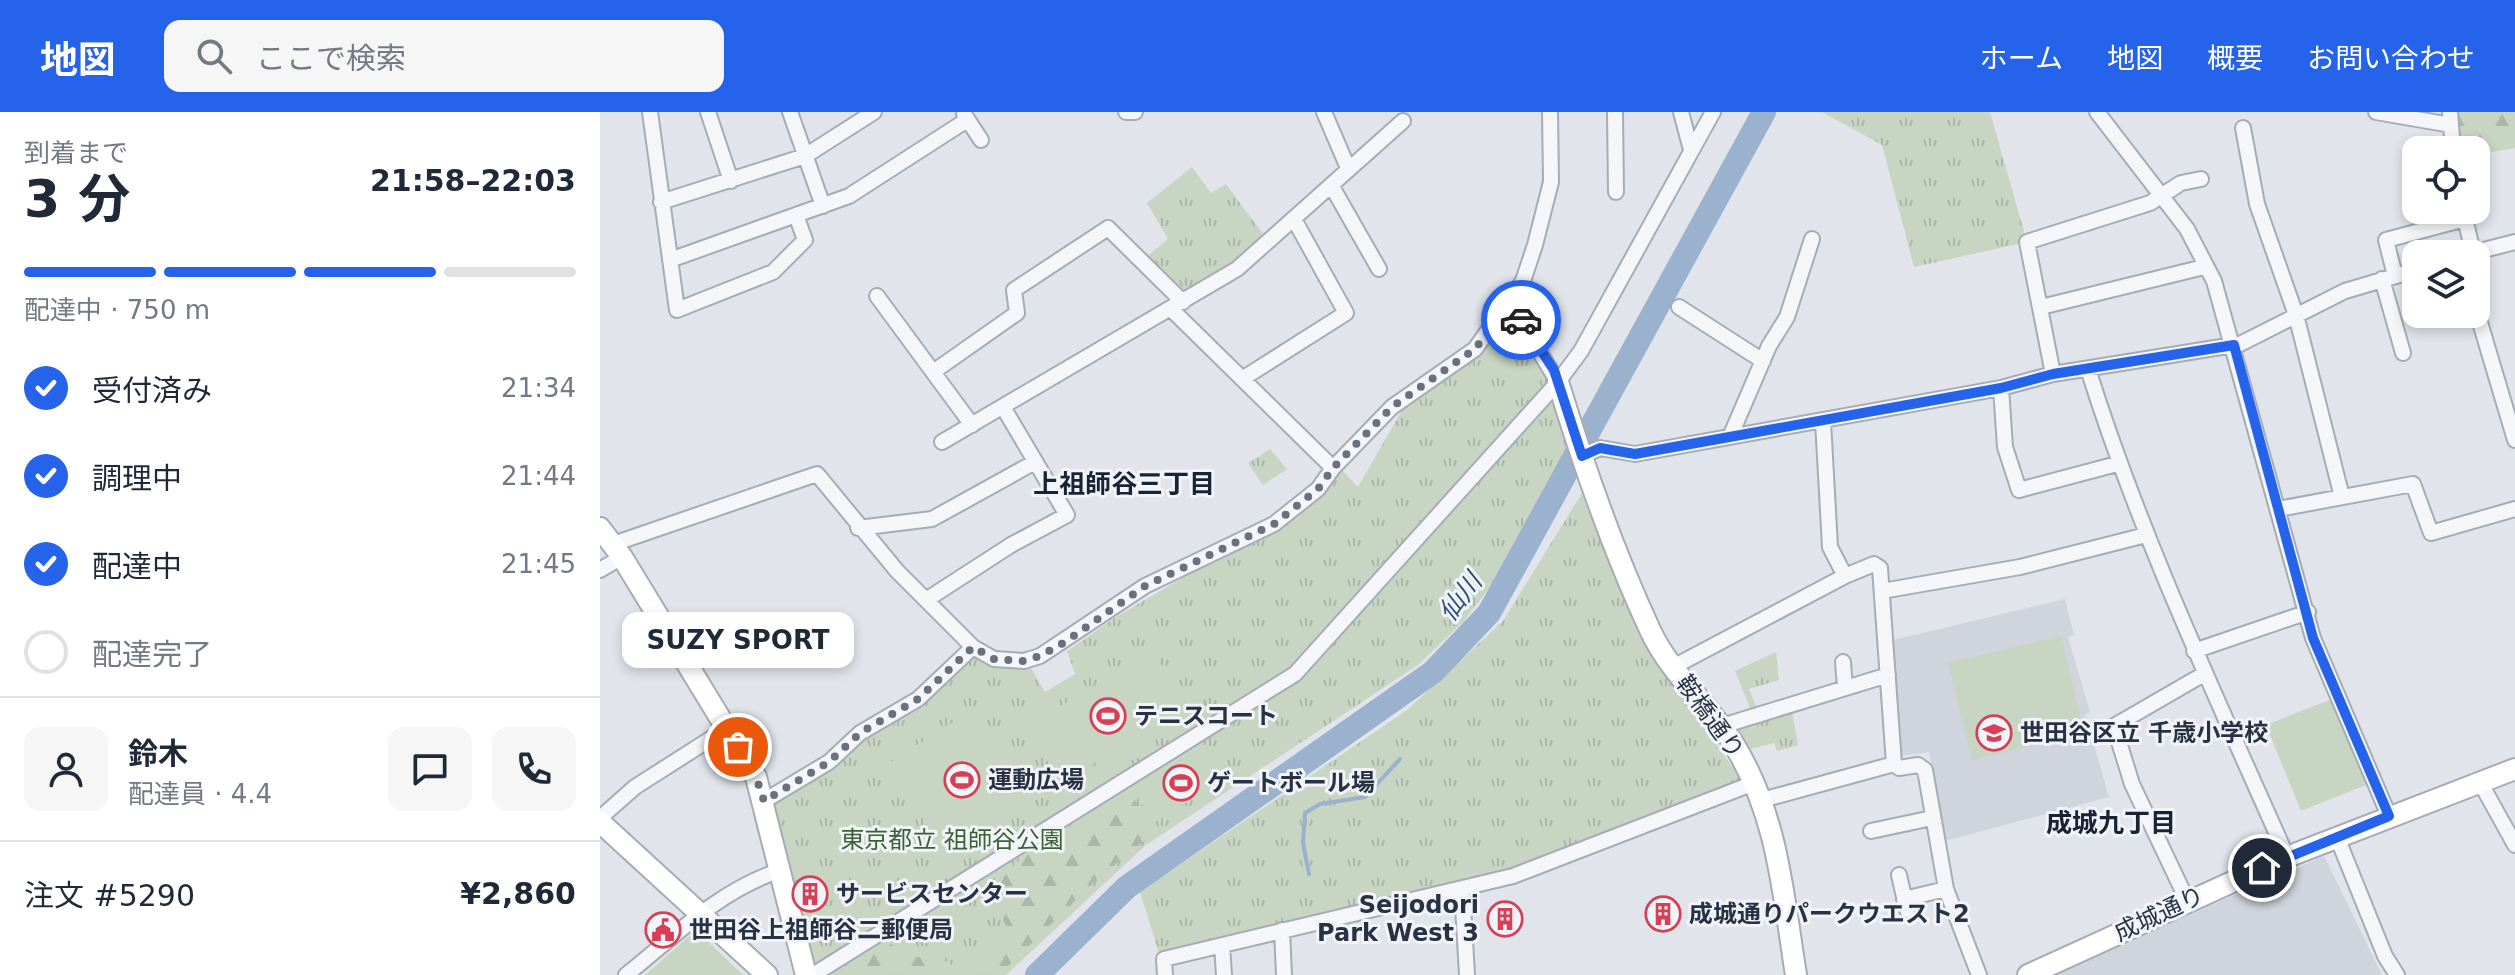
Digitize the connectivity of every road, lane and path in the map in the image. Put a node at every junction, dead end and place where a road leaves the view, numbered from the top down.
1 (650, 112) edge
2 (708, 112) edge
3 (790, 112) edge
4 (874, 112) edge
5 (1324, 112) edge
6 (1550, 112) edge
7 (1615, 112) edge
8 (1681, 112) edge
9 (1713, 112) edge
10 (2097, 112) edge
11 (2376, 112) edge
12 (859, 116) edge
13 (965, 116) edge
14 (2450, 118) edge
15 (1403, 121) dead end
16 (2243, 128) dead end
17 (981, 140) dead end
18 (1691, 150) junction
19 (805, 156) junction
20 (1348, 168) junction
21 (2201, 179) dead end
22 (731, 181) junction
23 (1331, 185) junction
24 (1616, 192) dead end
25 (2161, 199) junction
26 (661, 202) junction
27 (823, 206) junction
28 (796, 215) junction
29 (1295, 221) junction
30 (2434, 224) edge
31 (1812, 239) dead end
32 (2515, 242) edge
33 (2490, 248) edge
34 (670, 260) junction
35 (2204, 267) junction
36 (1379, 269) dead end
37 (2402, 274) edge
38 (2389, 278) junction
39 (877, 296) dead end
40 (1510, 303) junction
41 (1177, 306) junction
42 (1679, 307) dead end
43 (2041, 307) junction
44 (2296, 315) junction
45 (2482, 328) edge
46 (2234, 345) junction
47 (2403, 353) dead end
48 (1763, 361) junction
49 (2088, 369) junction
50 (933, 372) junction
51 (2053, 374) junction
52 (1242, 379) junction
53 (1558, 382) junction
54 (2001, 388) junction
55 (1003, 407) junction
56 (1823, 421) junction
57 (972, 425) junction
58 (1730, 437) junction
59 (2515, 440) edge
60 (942, 442) dead end
61 (1592, 460) junction
62 (1035, 462) junction
63 (2117, 464) junction
64 (1333, 468) junction
65 (2342, 497) junction
66 (2278, 509) junction
67 (2515, 509) edge
68 (858, 528) junction
69 (2146, 535) junction
70 (612, 543) edge
71 (600, 570) edge
72 (1845, 576) junction
73 (1882, 591) junction
74 (926, 600) junction
75 (2308, 612) junction
76 (973, 647) junction
77 (2194, 651) junction
78 (1843, 662) dead end
79 (1673, 667) junction
80 (2204, 674) junction
81 (1888, 675) junction
82 (1845, 688) junction
83 (1722, 726) junction
84 (726, 729) junction
85 (1894, 764) junction
86 (2515, 769) edge
87 (2480, 782) junction
88 (1758, 792) junction
89 (764, 801) junction
90 (2389, 816) junction
91 (1932, 818) junction
92 (600, 820) edge
93 (1871, 831) dead end
94 (2337, 837) junction
95 (2515, 845) edge
96 (2287, 857) junction
97 (778, 871) junction
98 (1899, 875) dead end
99 (1462, 888) junction
100 (1946, 889) junction
101 (2187, 900) junction
102 (700, 914) junction
103 (1282, 930) junction
104 (1222, 945) junction
105 (626, 975) edge
106 (767, 975) edge
107 (806, 975) edge
108 (813, 975) edge
109 (1165, 975) edge
110 (1224, 975) edge
111 (1284, 975) edge
112 (1467, 975) edge
113 (1796, 975) edge
114 (1979, 975) edge
115 (2028, 975) edge
116 (2397, 975) edge

1 - 26 street
2 - 22 street
3 - 19 street
4 - 12 street
5 - 20 street
6 - 40 street
7 - 24 street
8 - 18 street
9 - 18 street
10 - 25 street
11 - 14 street
12 - 19 street
13 - 17 street
13 - 27 street
15 - 20 street
16 - 44 street
18 - 53 street
19 - 22 street
19 - 27 street
20 - 23 street
21 - 25 street
22 - 26 street
23 - 29 street
23 - 36 street
25 - 35 street
25 - 43 street
26 - 34 street
27 - 28 street
28 - 34 street
28 - 34 street
29 - 41 street
29 - 52 street
30 - 38 street
31 - 48 street
32 - 33 street
35 - 43 street
35 - 46 street
37 - 38 street
38 - 44 street
38 - 47 street
39 - 50 street
40 - 53 street
40 - 64 street
41 - 50 street
41 - 52 street
41 - 55 street
42 - 48 street
43 - 51 street
44 - 46 street
44 - 65 street
45 - 59 street
46 - 49 street
46 - 66 street
48 - 58 street
49 - 51 street
49 - 63 street
50 - 57 street
51 - 54 street
52 - 64 street
53 - 61 street, 鞍橋通り
53 - 108 street
54 - 56 street
54 - 63 street
55 - 57 street
55 - 62 street
56 - 58 street
56 - 72 street
57 - 60 street
58 - 61 street
61 - 79 street, 鞍橋通り
62 - 68 street
62 - 74 street
63 - 69 street
64 - 76 street
65 - 66 street
65 - 67 street
66 - 75 street
68 - 70 street
68 - 74 street
69 - 73 street
69 - 77 street
70 - 71 street
70 - 84 street
72 - 73 street
72 - 79 street
73 - 81 street
74 - 76 street
75 - 77 street
75 - 90 street
76 - 89 street
77 - 80 street
78 - 82 street
79 - 83 street, 鞍橋通り
80 - 96 street
80 - 101 street
81 - 82 street
81 - 85 street
82 - 83 street
83 - 88 street, 鞍橋通り
84 - 89 street
84 - 92 street
85 - 88 street
85 - 91 street
86 - 87 street, 成城通り
87 - 90 street, 成城通り
87 - 95 street
88 - 99 street
88 - 113 street, 鞍橋通り
89 - 97 street
90 - 94 street, 成城通り
91 - 93 street
91 - 100 street
92 - 102 street
94 - 96 street, 成城通り
94 - 116 street
96 - 101 street, 成城通り
97 - 102 street
97 - 107 street
98 - 100 street
99 - 103 street
99 - 112 street
100 - 114 street
101 - 115 street, 成城通り
102 - 105 street
102 - 106 street
103 - 104 street
103 - 111 street
104 - 109 street
104 - 110 street

